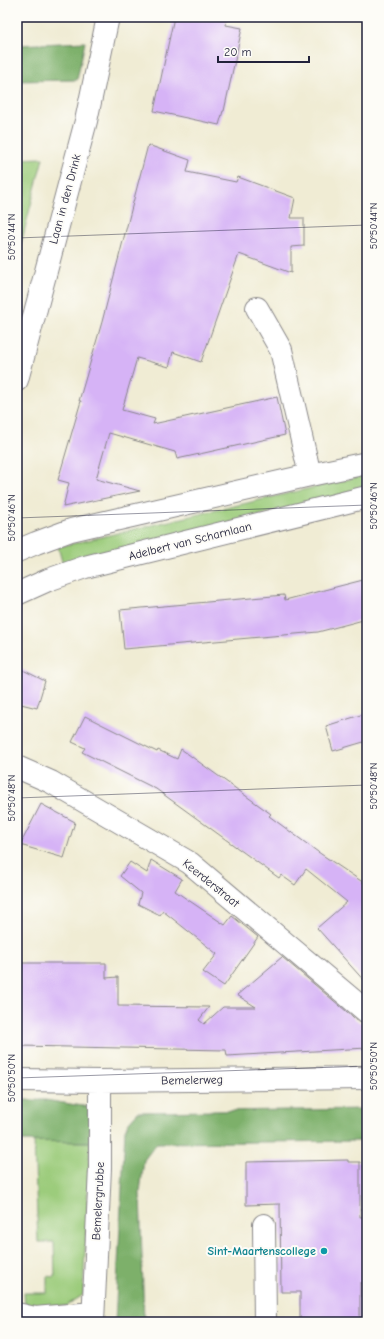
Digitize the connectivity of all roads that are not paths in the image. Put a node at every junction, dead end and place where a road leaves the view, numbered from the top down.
1 (108, 17) edge
2 (258, 308) dead end
3 (17, 380) edge
4 (367, 463) edge
5 (310, 475) junction
6 (367, 497) edge
7 (17, 551) edge
8 (18, 591) edge
9 (17, 767) edge
10 (367, 1012) edge
11 (367, 1078) edge
12 (17, 1080) edge
13 (100, 1081) junction
14 (264, 1225) dead end
15 (17, 1314) edge
16 (93, 1318) edge
17 (265, 1322) edge

1 - 3 street, Laan in den Drink
2 - 5 street
4 - 5 street
5 - 7 street
6 - 8 street, Adelbert van Scharnlaan
9 - 10 street, Keerderstraat
11 - 13 street, Bemelerweg
12 - 13 street, Bemelerweg
13 - 16 street, Bemelergrubbe
14 - 17 street
15 - 16 street

